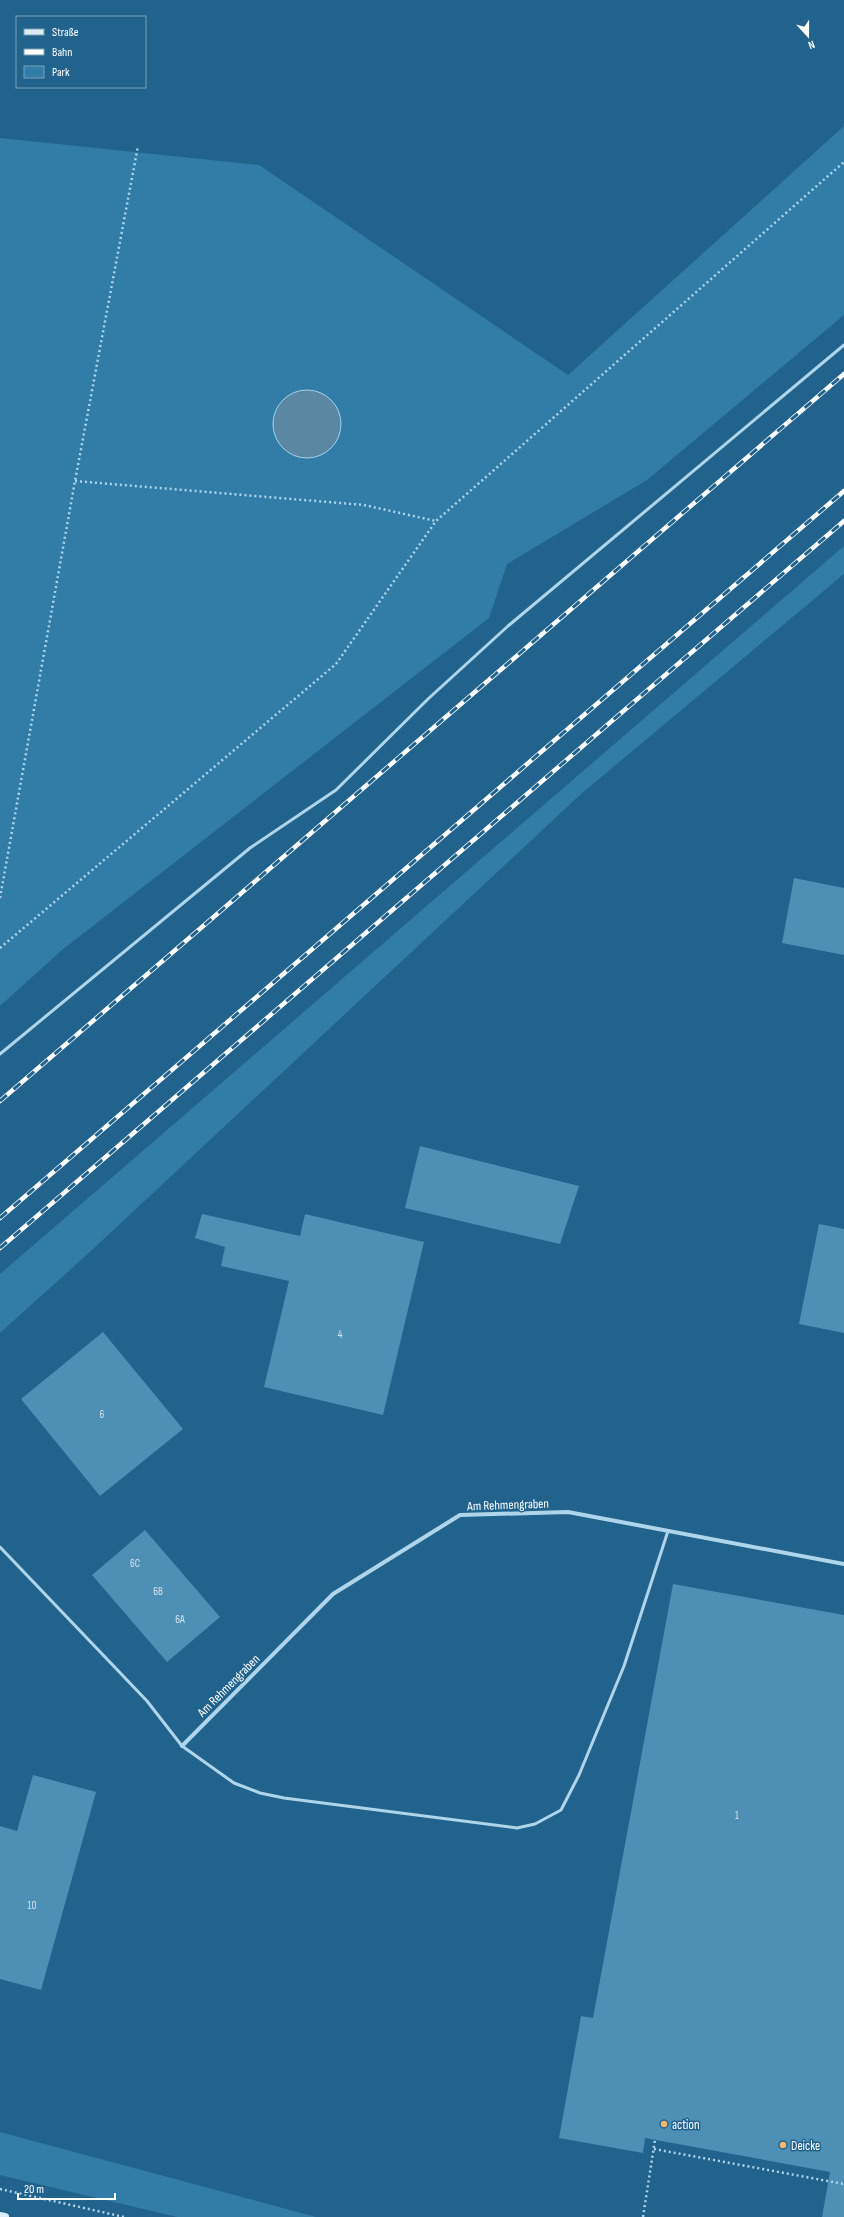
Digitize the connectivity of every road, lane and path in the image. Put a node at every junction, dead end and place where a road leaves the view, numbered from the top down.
1 (138, 146) dead end
2 (844, 162) edge
3 (844, 345) edge
4 (75, 481) junction
5 (436, 520) junction
6 (0, 898) edge
7 (0, 948) edge
8 (0, 1054) edge
9 (668, 1531) junction
10 (0, 1547) edge
11 (844, 1564) edge
12 (182, 1746) junction
13 (655, 2140) dead end
14 (654, 2149) junction
15 (844, 2184) edge
16 (0, 2189) edge
17 (0, 2216) edge
18 (5, 2217) edge
19 (124, 2217) edge
20 (643, 2217) edge

1 - 4 path
2 - 5 path
3 - 8 lane
4 - 5 path
4 - 6 path
5 - 7 path
9 - 11 street, Am Rehmengraben
9 - 12 street, Am Rehmengraben
9 - 12 lane
10 - 12 lane
13 - 14 path
14 - 15 path
14 - 20 path
16 - 19 path
17 - 18 street

